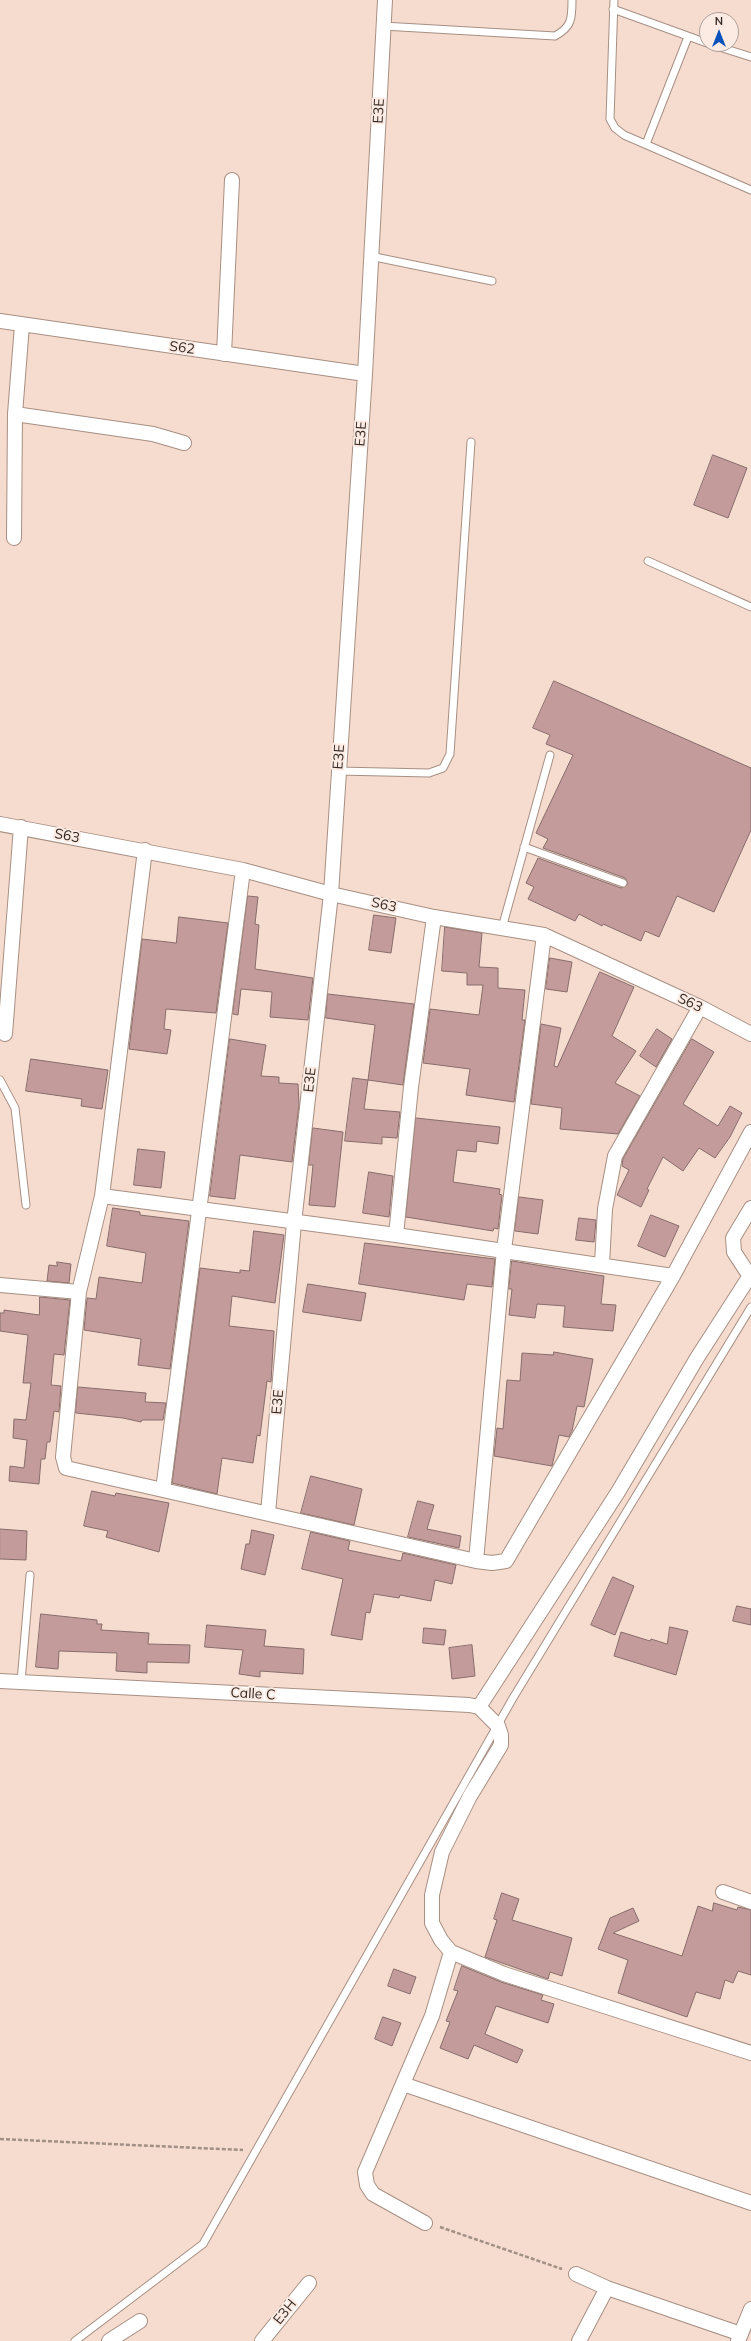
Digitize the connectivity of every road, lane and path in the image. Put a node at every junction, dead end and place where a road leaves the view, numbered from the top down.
1 (385, 0) edge
2 (572, 0) edge
3 (614, 0) edge
4 (613, 9) junction
5 (384, 26) junction
6 (688, 36) junction
7 (699, 40) edge
8 (735, 52) edge
9 (751, 57) edge
10 (646, 144) junction
11 (232, 180) dead end
12 (751, 190) edge
13 (370, 256) junction
14 (492, 281) dead end
15 (0, 322) edge
16 (22, 325) junction
17 (224, 354) junction
18 (365, 374) junction
19 (15, 414) junction
20 (471, 442) dead end
21 (184, 443) dead end
22 (14, 538) dead end
23 (648, 562) dead end
24 (751, 607) edge
25 (550, 755) dead end
26 (338, 770) junction
27 (0, 824) edge
28 (20, 827) junction
29 (524, 848) junction
30 (145, 850) junction
31 (243, 870) junction
32 (622, 883) dead end
33 (331, 894) junction
34 (434, 917) junction
35 (502, 928) junction
36 (544, 936) junction
37 (700, 1007) junction
38 (4, 1034) dead end
39 (751, 1034) edge
40 (0, 1080) edge
41 (751, 1132) edge
42 (102, 1196) junction
43 (26, 1205) dead end
44 (751, 1208) edge
45 (200, 1210) junction
46 (294, 1223) junction
47 (396, 1235) junction
48 (504, 1250) junction
49 (602, 1264) junction
50 (673, 1276) junction
51 (750, 1277) edge
52 (0, 1284) edge
53 (79, 1292) junction
54 (751, 1307) edge
55 (163, 1490) junction
56 (268, 1513) junction
57 (476, 1561) junction
58 (30, 1574) dead end
59 (0, 1681) edge
60 (21, 1682) junction
61 (479, 1708) junction
62 (498, 1726) junction
63 (723, 1892) dead end
64 (751, 1902) edge
65 (451, 1952) junction
66 (751, 2053) edge
67 (403, 2084) junction
68 (0, 2139) edge
69 (256, 2150) junction
70 (751, 2203) edge
71 (425, 2222) joint
72 (576, 2274) joint
73 (309, 2283) dead end
74 (607, 2288) junction
75 (751, 2309) edge
76 (140, 2321) dead end
77 (739, 2337) edge
78 (75, 2341) edge
79 (109, 2341) edge
80 (262, 2341) edge
81 (579, 2341) edge

1 - 5 street, E3E
2 - 5 lane
3 - 4 lane
4 - 6 lane
4 - 10 lane
5 - 13 street, E3E
6 - 7 lane
6 - 10 lane
8 - 9 lane
10 - 12 lane
11 - 17 street
13 - 14 lane
13 - 18 street, E3E
15 - 16 street, S62
16 - 17 street, S62
16 - 19 street
17 - 18 street, S62
18 - 26 street, E3E
19 - 21 street
19 - 22 street
20 - 26 lane
23 - 24 lane
25 - 29 lane
26 - 33 street, E3E
27 - 28 street, S63
28 - 30 street, S63
28 - 38 street
29 - 32 lane
29 - 35 lane
30 - 31 street, S63
30 - 42 street
31 - 33 street, S63
31 - 45 street
33 - 34 street, S63
33 - 46 street, E3E
34 - 35 street, S63
34 - 47 street
35 - 36 street, S63
36 - 37 street, S63
36 - 48 street
37 - 39 street, S63
37 - 49 street
40 - 43 lane
41 - 50 street
42 - 45 street
42 - 53 street
44 - 51 street
45 - 46 street
45 - 55 street
46 - 47 street
46 - 56 street, E3E
47 - 48 street
48 - 49 street
48 - 57 street
49 - 50 street
50 - 57 street
51 - 61 street
52 - 53 street
53 - 55 street
54 - 62 lane
55 - 56 street
56 - 57 street
58 - 60 lane
59 - 60 street, Calle C
60 - 61 street, Calle C
61 - 62 street
62 - 65 street
62 - 69 lane
63 - 64 street
65 - 66 street
65 - 67 street
67 - 70 street
67 - 71 street
68 - 69 path
69 - 78 lane
71 - 72 path
72 - 74 street
73 - 80 street, E3H
74 - 77 street
74 - 81 street
75 - 77 street
76 - 79 street

